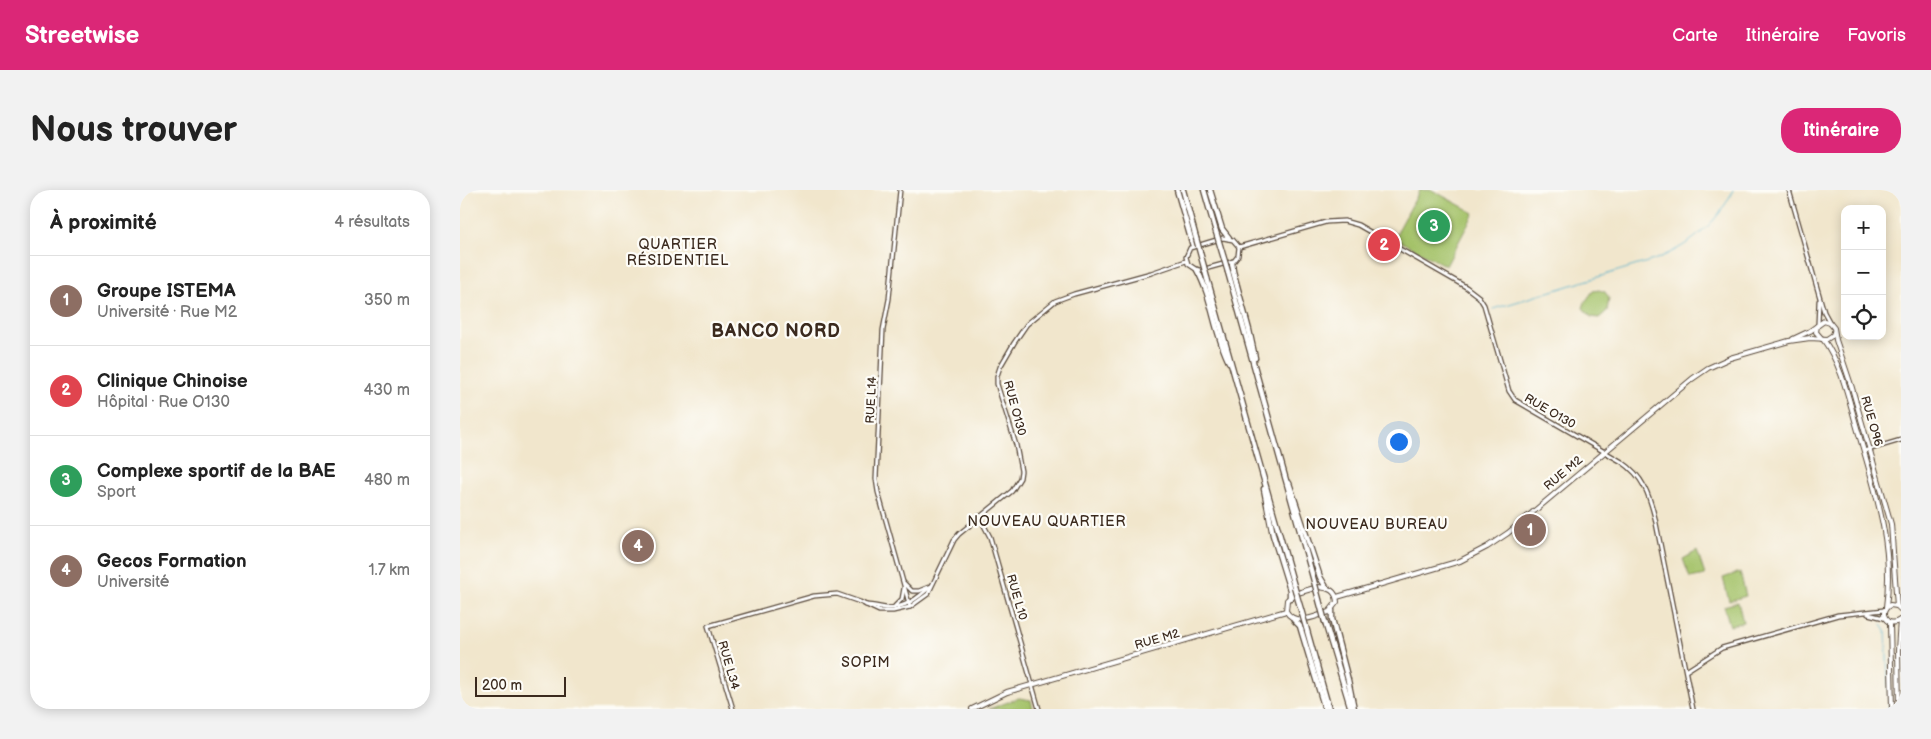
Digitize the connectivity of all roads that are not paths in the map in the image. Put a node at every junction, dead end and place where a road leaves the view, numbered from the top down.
1 (900, 190) edge
2 (1177, 190) edge
3 (1183, 190) edge
4 (1204, 190) edge
5 (1210, 190) edge
6 (1789, 190) edge
7 (1229, 238) junction
8 (1193, 246) junction
9 (1239, 247) junction
10 (1186, 261) junction
11 (1232, 262) junction
12 (1196, 270) junction
13 (1819, 295) junction
14 (1830, 323) junction
15 (1818, 325) junction
16 (1834, 332) junction
17 (1823, 339) junction
18 (1789, 341) junction
19 (1233, 370) junction
20 (1258, 379) junction
21 (1901, 440) edge
22 (1870, 450) junction
23 (1278, 451) junction
24 (1604, 451) junction
25 (1864, 451) junction
26 (1257, 456) junction
27 (979, 516) junction
28 (902, 578) junction
29 (934, 583) junction
30 (904, 585) junction
31 (930, 587) junction
32 (1326, 588) junction
33 (1337, 597) junction
34 (1290, 598) junction
35 (866, 605) junction
36 (910, 605) junction
37 (1897, 606) junction
38 (894, 607) junction
39 (1885, 609) junction
40 (1332, 610) junction
41 (1901, 610) edge
42 (1286, 611) junction
43 (1865, 613) junction
44 (1884, 618) junction
45 (1901, 619) edge
46 (1294, 620) junction
47 (1890, 623) junction
48 (708, 626) joint
49 (1686, 671) junction
50 (1032, 684) junction
51 (733, 709) edge
52 (972, 709) edge
53 (1039, 709) edge
54 (1325, 709) edge
55 (1329, 709) edge
56 (1352, 709) edge
57 (1694, 709) edge
58 (1892, 709) edge
59 (1899, 709) edge

1 - 28 street, RUE L14
2 - 8 highway
3 - 19 highway, bridge
4 - 20 highway, bridge
5 - 7 highway
6 - 13 street
7 - 8 street
7 - 9 street
8 - 10 street
9 - 11 street
9 - 24 street, RUE O130
10 - 12 street
10 - 27 street, RUE O130
11 - 12 street
11 - 20 highway
12 - 19 highway
13 - 14 street
13 - 15 street
14 - 15 main road
14 - 16 main road
15 - 17 main road
15 - 18 main road
16 - 17 main road
16 - 22 main road, RUE O96
17 - 18 main road
17 - 25 main road, RUE O96
18 - 24 main road, RUE M2
19 - 26 highway
20 - 23 highway
21 - 22 street
22 - 25 street
22 - 37 main road, RUE O96
23 - 32 highway
23 - 56 highway, bridge
24 - 33 main road, RUE M2
24 - 49 street, RUE O130
25 - 39 main road, RUE O96
26 - 34 highway
26 - 55 highway, bridge
27 - 29 street, RUE O130
27 - 50 street, RUE L10
28 - 30 street, RUE L14
28 - 31 street
29 - 31 street, RUE O130
29 - 36 street, RUE O130
30 - 36 street, RUE L14
30 - 38 street
31 - 36 street, RUE O130
32 - 33 main road
32 - 34 main road
33 - 40 main road
34 - 42 main road
35 - 36 street, RUE O130
35 - 38 street, RUE O130
35 - 48 street, RUE O130
36 - 38 street, RUE O130
37 - 39 main road
37 - 41 main road
39 - 43 street
39 - 44 main road, RUE O96
40 - 46 main road
40 - 56 highway
42 - 46 main road
42 - 50 main road, RUE M2
43 - 44 street
43 - 49 street
44 - 47 main road
45 - 47 main road
45 - 59 main road
46 - 54 highway
47 - 58 main road
48 - 51 street, RUE L34
49 - 57 street, RUE O130
50 - 52 main road, RUE M2
50 - 53 street, RUE L10

